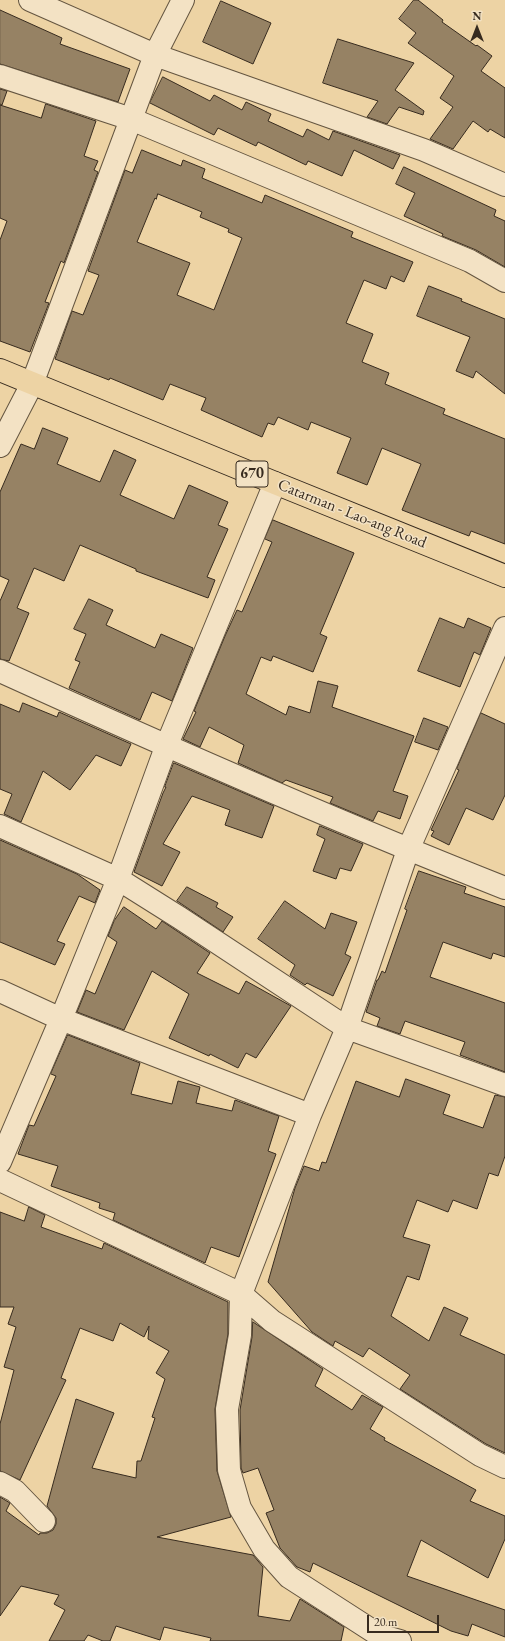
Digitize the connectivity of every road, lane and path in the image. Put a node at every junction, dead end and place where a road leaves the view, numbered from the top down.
1 (30, 0) edge
2 (183, 0) edge
3 (155, 55) junction
4 (0, 76) edge
5 (131, 119) junction
6 (505, 185) edge
7 (505, 281) edge
8 (0, 370) edge
9 (32, 384) junction
10 (0, 446) edge
11 (275, 483) junction
12 (505, 576) edge
13 (505, 628) edge
14 (0, 671) edge
15 (166, 747) junction
16 (0, 826) edge
17 (408, 850) junction
18 (118, 879) junction
19 (505, 888) edge
20 (0, 991) edge
21 (61, 1019) junction
22 (347, 1028) junction
23 (505, 1085) edge
24 (310, 1115) junction
25 (0, 1162) edge
26 (0, 1180) edge
27 (241, 1294) junction
28 (505, 1467) edge
29 (0, 1484) edge
30 (44, 1521) dead end
31 (400, 1641) edge

1 - 3 street
2 - 3 street
3 - 5 street
3 - 6 street
4 - 5 street
5 - 7 street
5 - 9 street
8 - 9 main road, Catarman - Lao-ang Road / 670
9 - 10 street
9 - 11 main road, Catarman - Lao-ang Road / 670
11 - 12 main road, Catarman - Lao-ang Road / 670
11 - 15 street
13 - 17 street
14 - 15 street
15 - 17 street
15 - 18 street
16 - 18 street
17 - 19 street
17 - 22 street
18 - 21 street
18 - 22 street
20 - 21 street
21 - 24 street
21 - 25 street
22 - 23 street
22 - 24 street
24 - 27 street
26 - 27 street
27 - 28 street
27 - 31 street
29 - 30 street

